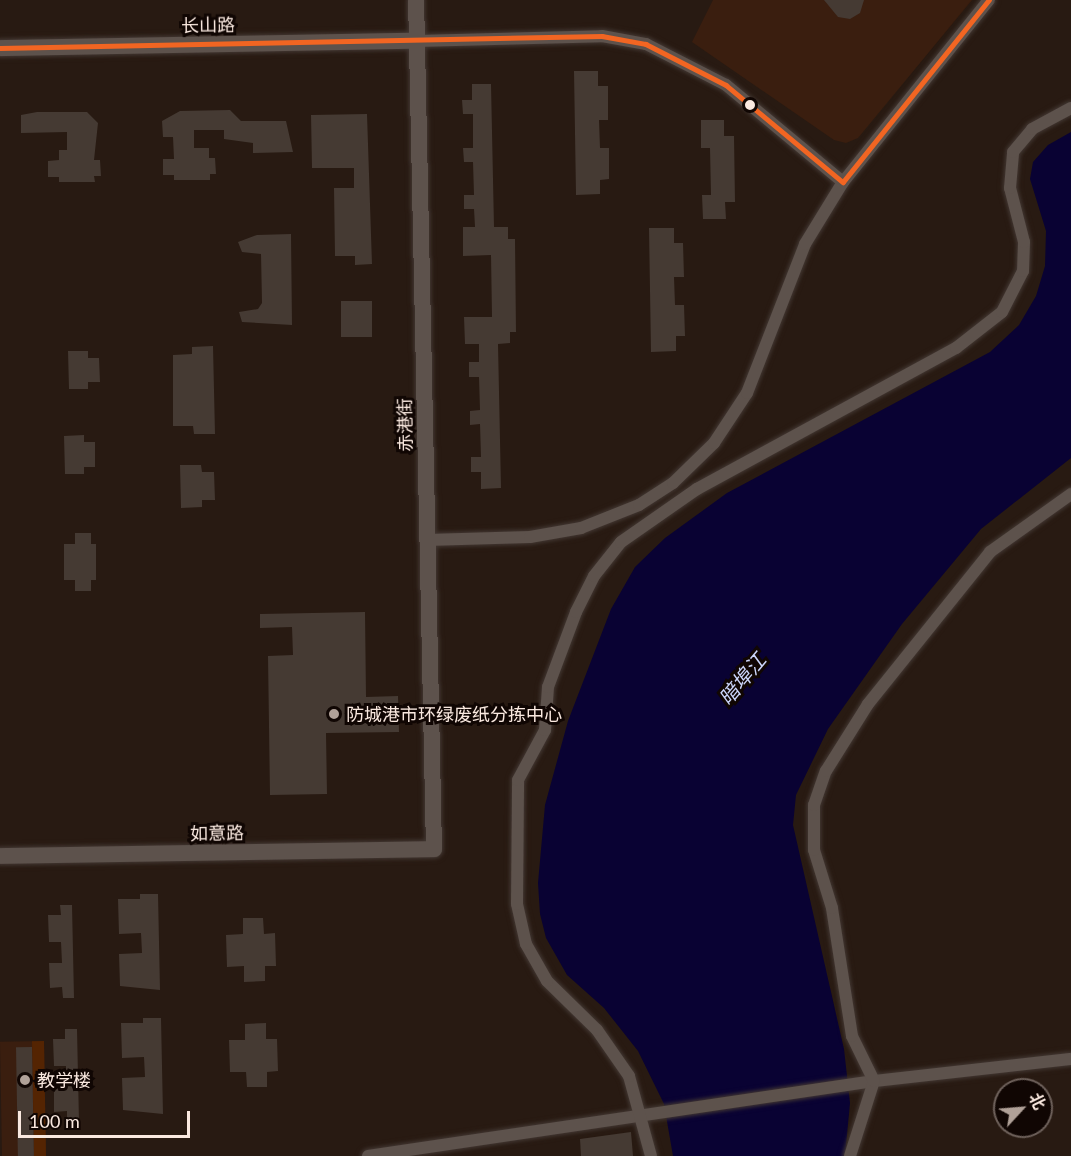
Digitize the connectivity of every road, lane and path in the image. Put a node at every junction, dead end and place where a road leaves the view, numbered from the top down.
1 (416, 0) edge
2 (989, 0) edge
3 (417, 41) junction
4 (0, 48) edge
5 (1071, 108) edge
6 (843, 182) junction
7 (1071, 494) edge
8 (427, 540) junction
9 (434, 849) joint
10 (0, 856) edge
11 (1071, 1059) edge
12 (874, 1082) junction
13 (646, 1115) junction
14 (368, 1156) edge
15 (651, 1156) edge
16 (850, 1156) edge

1 - 3 street, 赤港街
2 - 6 street
3 - 4 street, 长山路
3 - 6 street
3 - 8 street, 赤港街
5 - 13 street
6 - 8 street
7 - 12 street
8 - 9 street, 赤港街
9 - 10 street, 如意路
11 - 12 street
12 - 13 street
12 - 16 street
13 - 14 street
13 - 15 street

